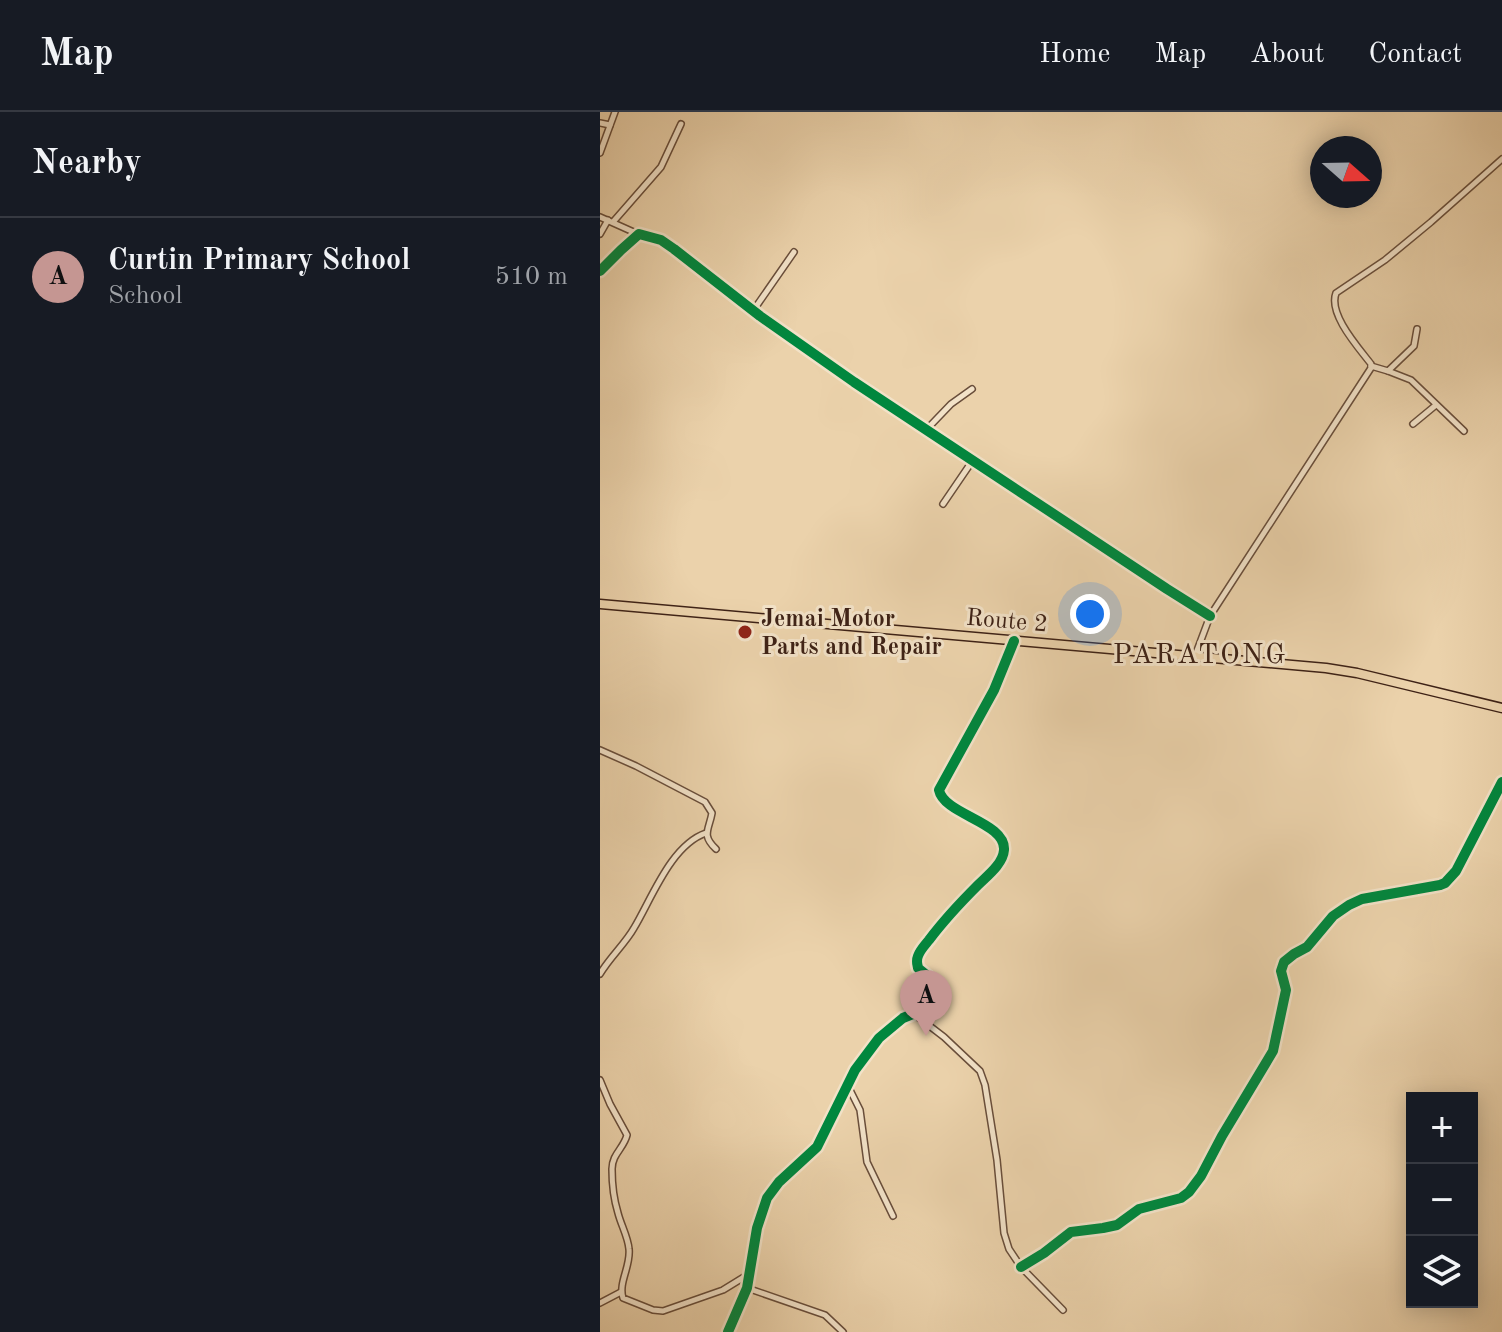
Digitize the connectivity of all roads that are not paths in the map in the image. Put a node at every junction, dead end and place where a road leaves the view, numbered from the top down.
1 (615, 112) edge
2 (600, 123) edge
3 (681, 124) dead end
4 (610, 125) junction
5 (600, 153) edge
6 (1502, 159) edge
7 (600, 217) edge
8 (610, 221) junction
9 (600, 234) edge
10 (639, 234) junction
11 (794, 252) dead end
12 (600, 271) edge
13 (753, 311) junction
14 (1417, 329) dead end
15 (1371, 366) junction
16 (1388, 371) junction
17 (972, 389) dead end
18 (1436, 405) junction
19 (1413, 424) dead end
20 (927, 429) junction
21 (1464, 431) dead end
22 (973, 460) junction
23 (943, 504) dead end
24 (600, 604) edge
25 (1210, 616) junction
26 (1014, 641) junction
27 (1195, 656) junction
28 (1502, 708) edge
29 (600, 750) edge
30 (1502, 782) edge
31 (706, 833) junction
32 (716, 849) dead end
33 (600, 974) edge
34 (914, 1014) junction
35 (600, 1080) edge
36 (848, 1085) junction
37 (893, 1216) dead end
38 (1021, 1267) junction
39 (750, 1273) junction
40 (747, 1288) junction
41 (621, 1291) junction
42 (600, 1303) edge
43 (1063, 1310) dead end
44 (728, 1332) edge
45 (843, 1332) edge

1 - 4 street
2 - 4 street
3 - 8 street
4 - 5 street
6 - 15 street
7 - 8 street
8 - 9 street
8 - 10 street
10 - 12 street
10 - 13 street
11 - 13 street
13 - 20 street
14 - 16 street
15 - 16 street
15 - 25 street
16 - 18 street
17 - 20 street
18 - 19 street
18 - 21 street
20 - 22 street
22 - 23 street
22 - 25 street
24 - 26 highway, Route 2
25 - 27 street
26 - 27 highway, Route 2
26 - 34 street
27 - 28 highway, Route 2
29 - 31 street
30 - 38 street
31 - 32 street
31 - 33 street
34 - 36 street
34 - 38 street
35 - 41 street
36 - 37 street
36 - 39 street
38 - 43 street
39 - 40 street
39 - 41 street
40 - 44 street
40 - 45 street
41 - 42 street

